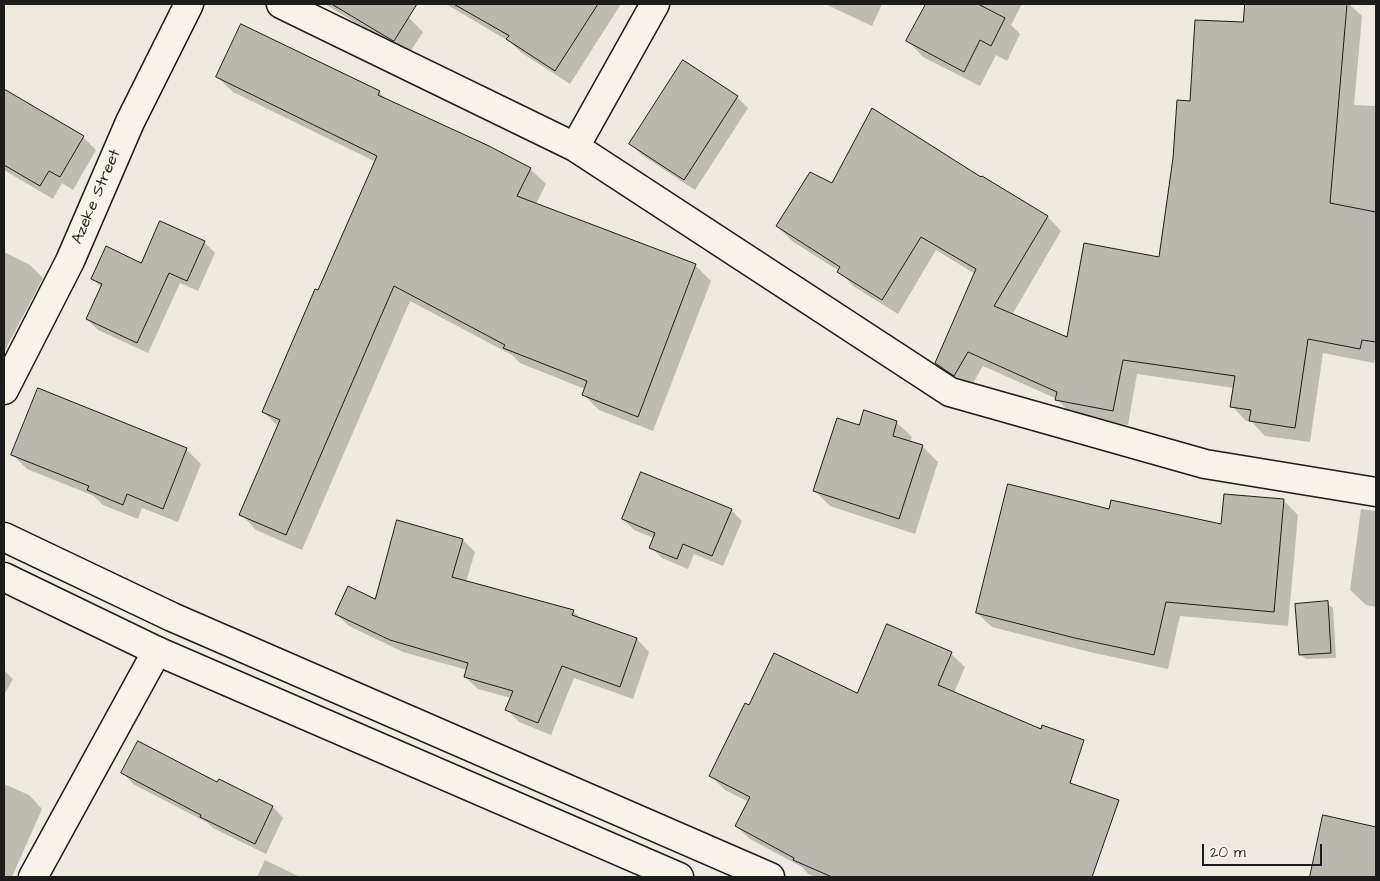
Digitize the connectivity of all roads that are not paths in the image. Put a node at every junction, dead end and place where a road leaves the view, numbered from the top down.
1 (190, 4) edge
2 (281, 4) edge
3 (655, 4) edge
4 (575, 148) junction
5 (4, 390) edge
6 (1376, 492) edge
7 (4, 537) edge
8 (4, 577) edge
9 (157, 651) junction
10 (33, 877) edge
11 (679, 877) edge
12 (770, 877) edge

1 - 5 street, Azeke Street
2 - 4 street
3 - 4 street
4 - 6 street
7 - 12 street
8 - 9 street
9 - 10 street
9 - 11 street

